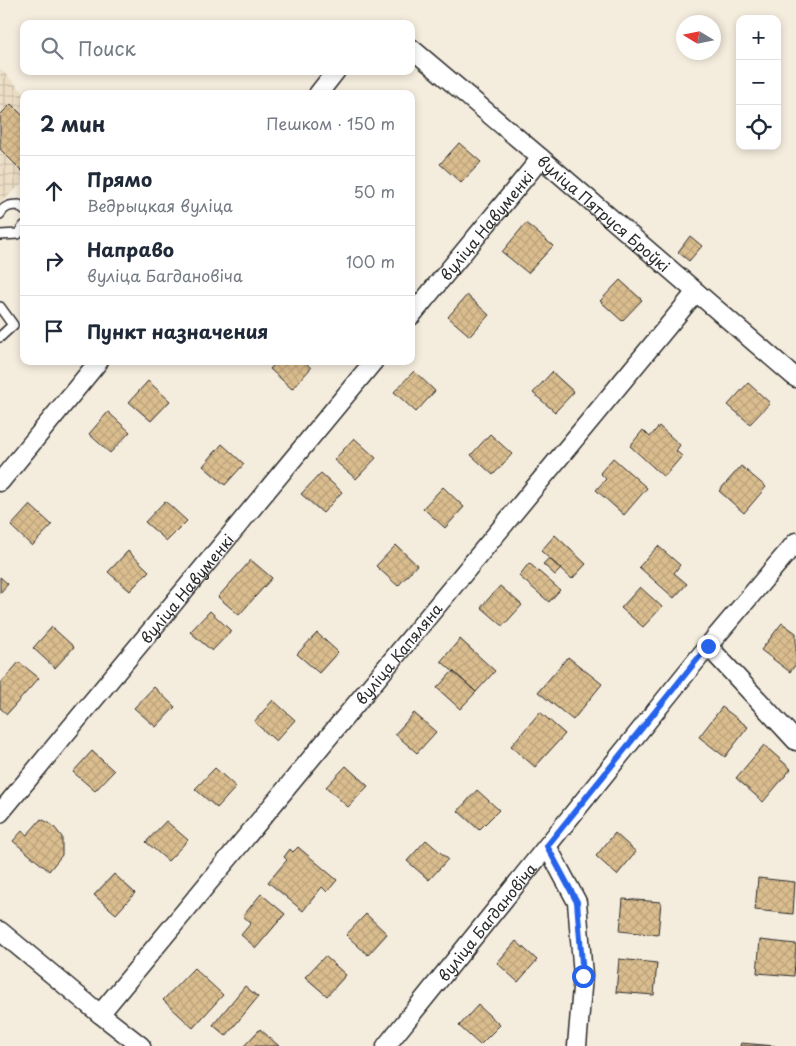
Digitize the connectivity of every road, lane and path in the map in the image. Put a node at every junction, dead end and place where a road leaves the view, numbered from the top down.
1 (415, 51) edge
2 (333, 75) edge
3 (321, 90) edge
4 (541, 158) junction
5 (20, 206) edge
6 (0, 214) edge
7 (20, 231) edge
8 (0, 235) edge
9 (696, 292) junction
10 (0, 308) edge
11 (415, 311) edge
12 (0, 337) edge
13 (96, 365) edge
14 (371, 365) edge
15 (796, 378) edge
16 (0, 482) edge
17 (796, 542) edge
18 (708, 646) junction
19 (796, 742) edge
20 (0, 813) edge
21 (547, 846) junction
22 (0, 931) edge
23 (100, 1014) junction
24 (141, 1046) edge
25 (386, 1046) edge
26 (577, 1046) edge

1 - 4 street, вуліца Пятруся Броўкі
2 - 3 street
4 - 9 street, вуліца Пятруся Броўкі
4 - 11 street, вуліца Навуменкі
5 - 6 lane
7 - 8 lane
9 - 15 street, вуліца Пятруся Броўкі
9 - 23 street, вуліца Капяляна
10 - 12 lane
13 - 16 street
14 - 20 street, вуліца Навуменкі
17 - 18 street, вуліца Багдановіча
18 - 19 street
18 - 21 street, вуліца Багдановіча
21 - 25 street, вуліца Багдановіча
21 - 26 street
22 - 23 street
23 - 24 street

